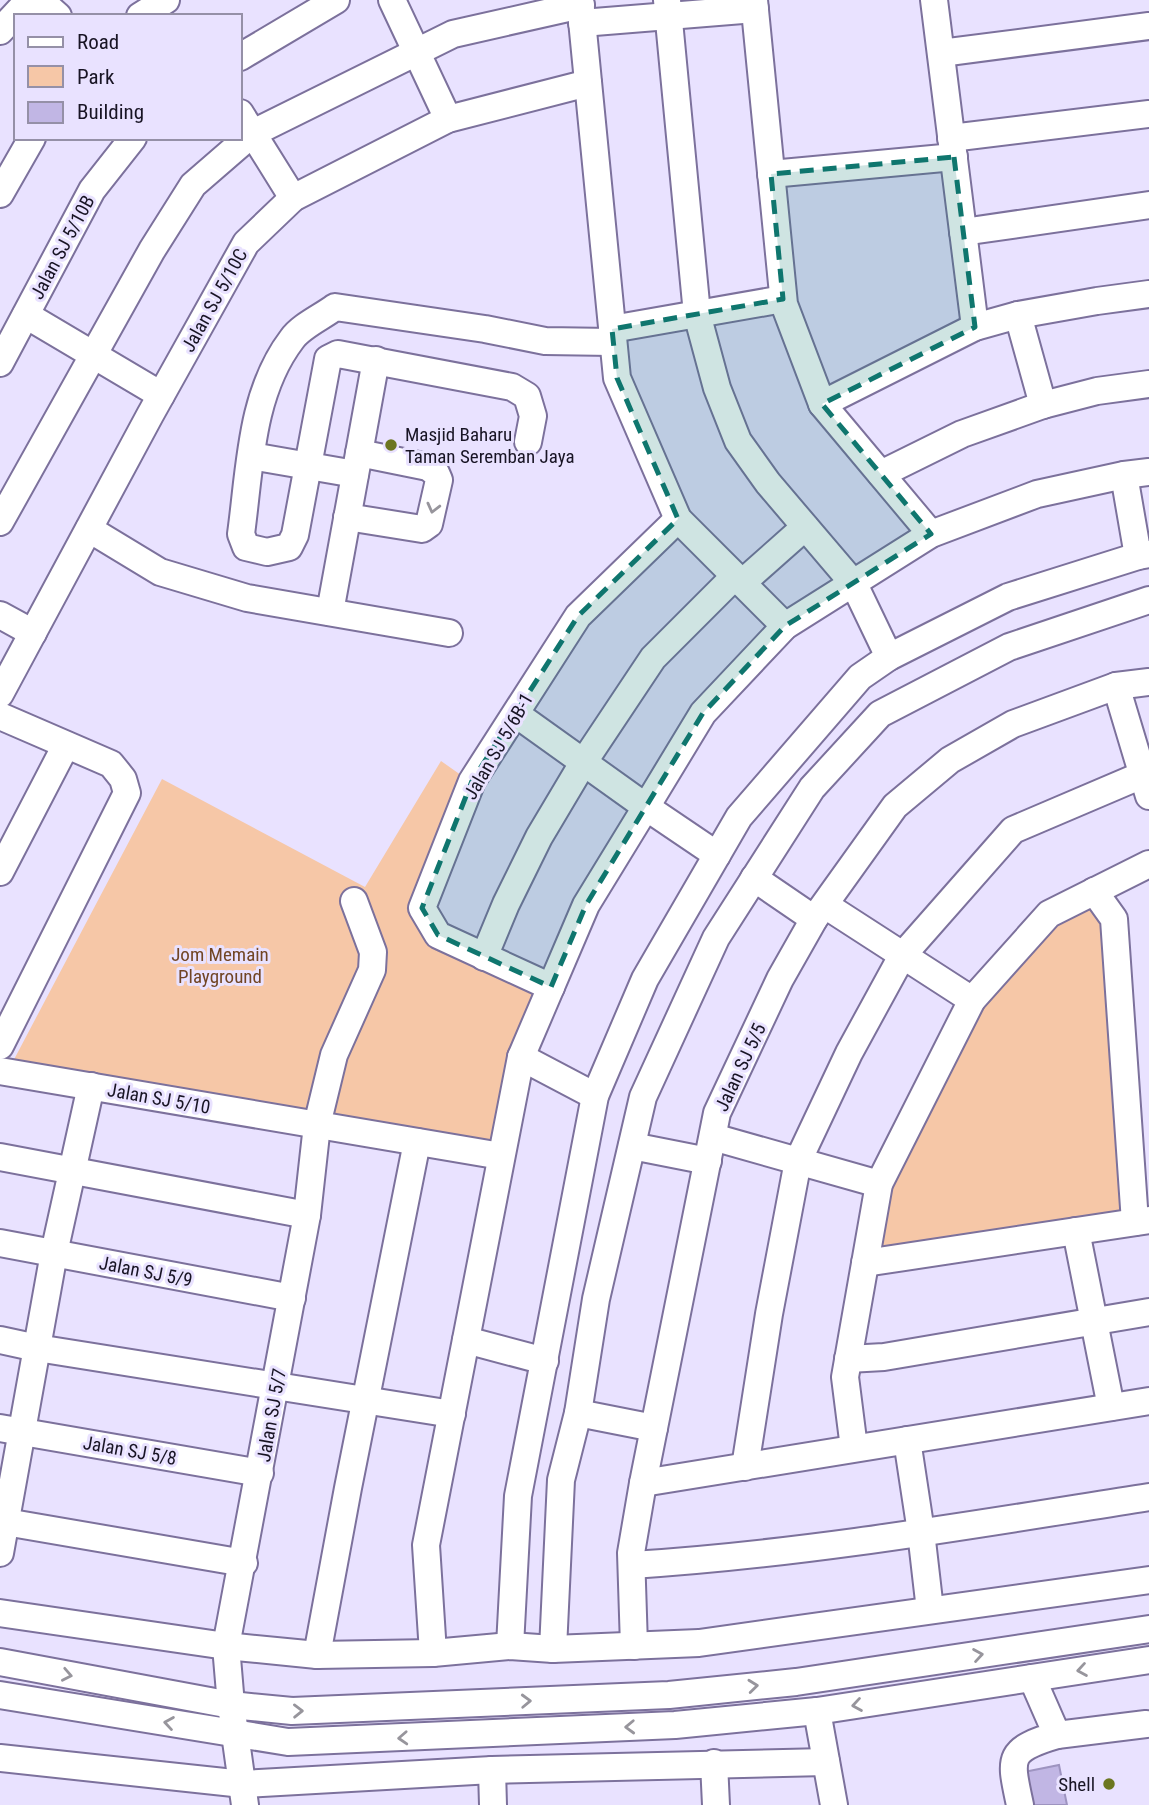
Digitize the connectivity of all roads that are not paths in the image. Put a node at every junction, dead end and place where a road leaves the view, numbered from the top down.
1 (29, 0) edge
2 (40, 0) edge
3 (166, 0) edge
4 (336, 0) edge
5 (392, 0) edge
6 (934, 0) edge
7 (755, 5) edge
8 (668, 8) edge
9 (581, 10) edge
10 (16, 14) edge
11 (56, 14) edge
12 (143, 14) edge
13 (14, 16) edge
14 (1149, 26) edge
15 (0, 31) edge
16 (417, 52) junction
17 (941, 53) junction
18 (242, 56) edge
19 (588, 83) junction
20 (1149, 114) edge
21 (449, 119) junction
22 (246, 123) edge
23 (31, 140) edge
24 (132, 140) edge
25 (231, 140) edge
26 (952, 148) junction
27 (771, 174) junction
28 (0, 194) edge
29 (293, 198) junction
30 (1149, 205) edge
31 (963, 232) junction
32 (1149, 294) edge
33 (783, 299) junction
34 (697, 314) junction
35 (1018, 315) junction
36 (14, 325) edge
37 (975, 327) junction
38 (612, 335) junction
39 (94, 356) junction
40 (376, 359) junction
41 (0, 363) edge
42 (1149, 384) edge
43 (161, 396) junction
44 (822, 404) junction
45 (1043, 405) junction
46 (528, 442) dead end
47 (251, 456) junction
48 (357, 463) junction
49 (307, 466) junction
50 (1137, 473) edge
51 (881, 474) junction
52 (347, 517) junction
53 (678, 519) junction
54 (0, 522) edge
55 (805, 527) junction
56 (89, 529) junction
57 (931, 534) junction
58 (1143, 555) edge
59 (738, 580) junction
60 (854, 584) junction
61 (1149, 600) edge
62 (330, 612) junction
63 (0, 615) edge
64 (785, 626) junction
65 (33, 633) junction
66 (449, 634) dead end
67 (889, 657) junction
68 (1149, 682) edge
69 (1116, 686) junction
70 (0, 694) edge
71 (516, 714) junction
72 (0, 716) edge
73 (66, 745) junction
74 (583, 763) junction
75 (1147, 781) edge
76 (646, 807) junction
77 (717, 855) junction
78 (1149, 864) edge
79 (0, 872) edge
80 (754, 878) junction
81 (1094, 891) junction
82 (354, 901) dead end
83 (819, 912) junction
84 (902, 956) junction
85 (484, 957) junction
86 (551, 987) junction
87 (972, 1000) junction
88 (0, 1046) edge
89 (521, 1057) junction
90 (0, 1071) edge
91 (92, 1086) junction
92 (596, 1096) junction
93 (317, 1125) junction
94 (417, 1142) junction
95 (632, 1146) junction
96 (710, 1149) junction
97 (501, 1156) junction
98 (0, 1157) edge
99 (798, 1161) junction
100 (72, 1172) junction
101 (879, 1184) junction
102 (307, 1215) junction
103 (1142, 1221) edge
104 (1076, 1231) junction
105 (0, 1243) edge
106 (54, 1253) junction
107 (865, 1263) junction
108 (292, 1298) junction
109 (1149, 1312) edge
110 (1094, 1322) junction
111 (0, 1340) edge
112 (466, 1340) junction
113 (37, 1348) junction
114 (848, 1359) junction
115 (545, 1361) junction
116 (276, 1385) junction
117 (367, 1400) junction
118 (1149, 1401) edge
119 (1111, 1407) junction
120 (578, 1413) junction
121 (452, 1414) junction
122 (654, 1428) junction
123 (11, 1430) edge
124 (907, 1440) junction
125 (855, 1448) junction
126 (745, 1466) junction
127 (260, 1473) junction
128 (643, 1483) junction
129 (1149, 1497) edge
130 (3, 1521) edge
131 (921, 1532) junction
132 (0, 1553) edge
133 (244, 1563) junction
134 (632, 1565) junction
135 (1149, 1580) edge
136 (930, 1610) junction
137 (0, 1613) edge
138 (1149, 1629) edge
139 (226, 1646) junction
140 (510, 1646) junction
141 (634, 1646) junction
142 (553, 1649) junction
143 (433, 1653) junction
144 (317, 1656) junction
145 (1149, 1660) edge
146 (0, 1662) edge
147 (1032, 1678) junction
148 (0, 1695) edge
149 (230, 1705) junction
150 (817, 1711) junction
151 (1148, 1728) edge
152 (236, 1734) junction
153 (1056, 1735) junction
154 (0, 1758) edge
155 (826, 1762) junction
156 (714, 1763) junction
157 (492, 1770) junction
158 (244, 1794) edge
159 (493, 1805) edge
160 (716, 1805) edge
161 (834, 1805) edge
162 (1020, 1805) edge

1 - 10 street
2 - 11 street
3 - 12 street
4 - 18 street
5 - 16 street
6 - 17 street
7 - 8 street
7 - 27 street
8 - 9 street
8 - 34 street
9 - 16 street
9 - 19 street
13 - 15 street
14 - 17 street
16 - 21 street
16 - 22 street
17 - 26 street
19 - 21 street, Jalan SJ 5/10C
19 - 38 street
20 - 26 street
21 - 29 street, Jalan SJ 5/10C
22 - 29 street
23 - 28 street
24 - 36 street, Jalan SJ 5/10B
25 - 39 street
26 - 27 street
26 - 31 street
27 - 33 street
29 - 43 street, Jalan SJ 5/10C
30 - 31 street
31 - 37 street
32 - 35 street
33 - 34 street
33 - 44 street
34 - 38 street
34 - 55 street
35 - 37 street
35 - 45 street
36 - 39 street
36 - 41 street, Jalan SJ 5/10B
37 - 44 street
38 - 47 street
38 - 53 street
39 - 43 street
39 - 54 street
40 - 46 street
40 - 48 street
40 - 49 street
42 - 45 street
43 - 56 street, Jalan SJ 5/10C
44 - 51 street
45 - 51 street
47 - 49 street
47 - 49 street
48 - 49 street
48 - 52 street
48 -> 52 street
50 - 57 street
50 - 58 street
51 - 57 street
52 - 62 street
53 - 59 street
53 - 71 street, Jalan SJ 5/6B-1
55 - 59 street
55 - 60 street
56 - 62 street
56 - 65 street, Jalan SJ 5/10C
57 - 60 street
58 - 67 street
59 - 64 street
59 - 74 street
60 - 64 street
60 - 67 street
61 - 80 street
62 - 66 street
63 - 65 street
64 - 76 street
65 - 70 street, Jalan SJ 5/10C
67 - 77 street
68 - 69 street, Jalan SJ 5/5
69 - 75 street
69 - 83 street, Jalan SJ 5/5
71 - 74 street
71 - 85 street, Jalan SJ 5/6B-1
72 - 73 street
73 - 79 street
73 - 88 street
74 - 76 street
74 - 85 street
75 - 84 street
76 - 77 street
76 - 86 street
77 - 92 street
78 - 81 street
80 - 83 street
80 - 95 street
81 - 87 street
81 - 103 street
82 - 93 street, Jalan SJ 5/7
83 - 84 street
83 - 96 street, Jalan SJ 5/5
84 - 87 street
84 - 99 street
85 - 86 street, Jalan SJ 5/6B-1
86 - 89 street
87 - 101 street
89 - 92 street
89 - 97 street
90 - 91 street, Jalan SJ 5/10
91 - 93 street, Jalan SJ 5/10
91 - 100 street
92 - 115 street
93 - 94 street, Jalan SJ 5/10
93 - 102 street, Jalan SJ 5/7
94 - 97 street, Jalan SJ 5/10
94 - 117 street
95 - 96 street
95 - 120 street
96 - 99 street
96 - 122 street, Jalan SJ 5/5
97 - 112 street
98 - 100 street
99 - 101 street
99 - 126 street
100 - 102 street
100 - 106 street
101 - 107 street
102 - 108 street, Jalan SJ 5/7
103 - 104 street
104 - 107 street
104 - 110 street
105 - 106 street, Jalan SJ 5/9
106 - 108 street, Jalan SJ 5/9
106 - 113 street
107 - 114 street
108 - 116 street, Jalan SJ 5/7
109 - 110 street
110 - 114 street
110 - 119 street
111 - 113 street
112 - 115 street
112 - 121 street
113 - 116 street
113 - 123 street
114 - 125 street
115 - 140 street
116 - 117 street
116 - 127 street, Jalan SJ 5/7
117 - 121 street
117 - 144 street
118 - 119 street
119 - 124 street
120 - 122 street
120 - 142 street
121 - 143 street
122 - 128 street, Jalan SJ 5/5
123 - 127 street, Jalan SJ 5/8
123 - 130 street
124 - 125 street
124 - 131 street
125 - 126 street
126 - 128 street
127 - 133 street, Jalan SJ 5/7
128 - 134 street, Jalan SJ 5/5
129 - 131 street
130 - 132 street
130 - 133 street
131 - 134 street
131 - 136 street
133 - 139 street, Jalan SJ 5/7
134 - 141 street, Jalan SJ 5/5
135 - 136 street
136 - 141 street
137 - 139 street
149 -> 138 street
139 - 144 street
139 - 149 street, Jalan SJ 5/7
140 - 142 street
140 - 143 street
141 - 142 street
143 - 144 street
145 -> 147 street
146 -> 149 street
147 -> 150 street
147 - 153 street
152 -> 148 street
149 - 152 street, Jalan SJ 5/7
150 -> 152 street
150 - 155 street
151 - 153 street
152 - 158 street, Jalan SJ 5/7
153 - 162 street
154 - 158 street
155 - 156 street
155 - 161 street
156 - 157 street
156 - 160 street
157 - 158 street
157 - 159 street

